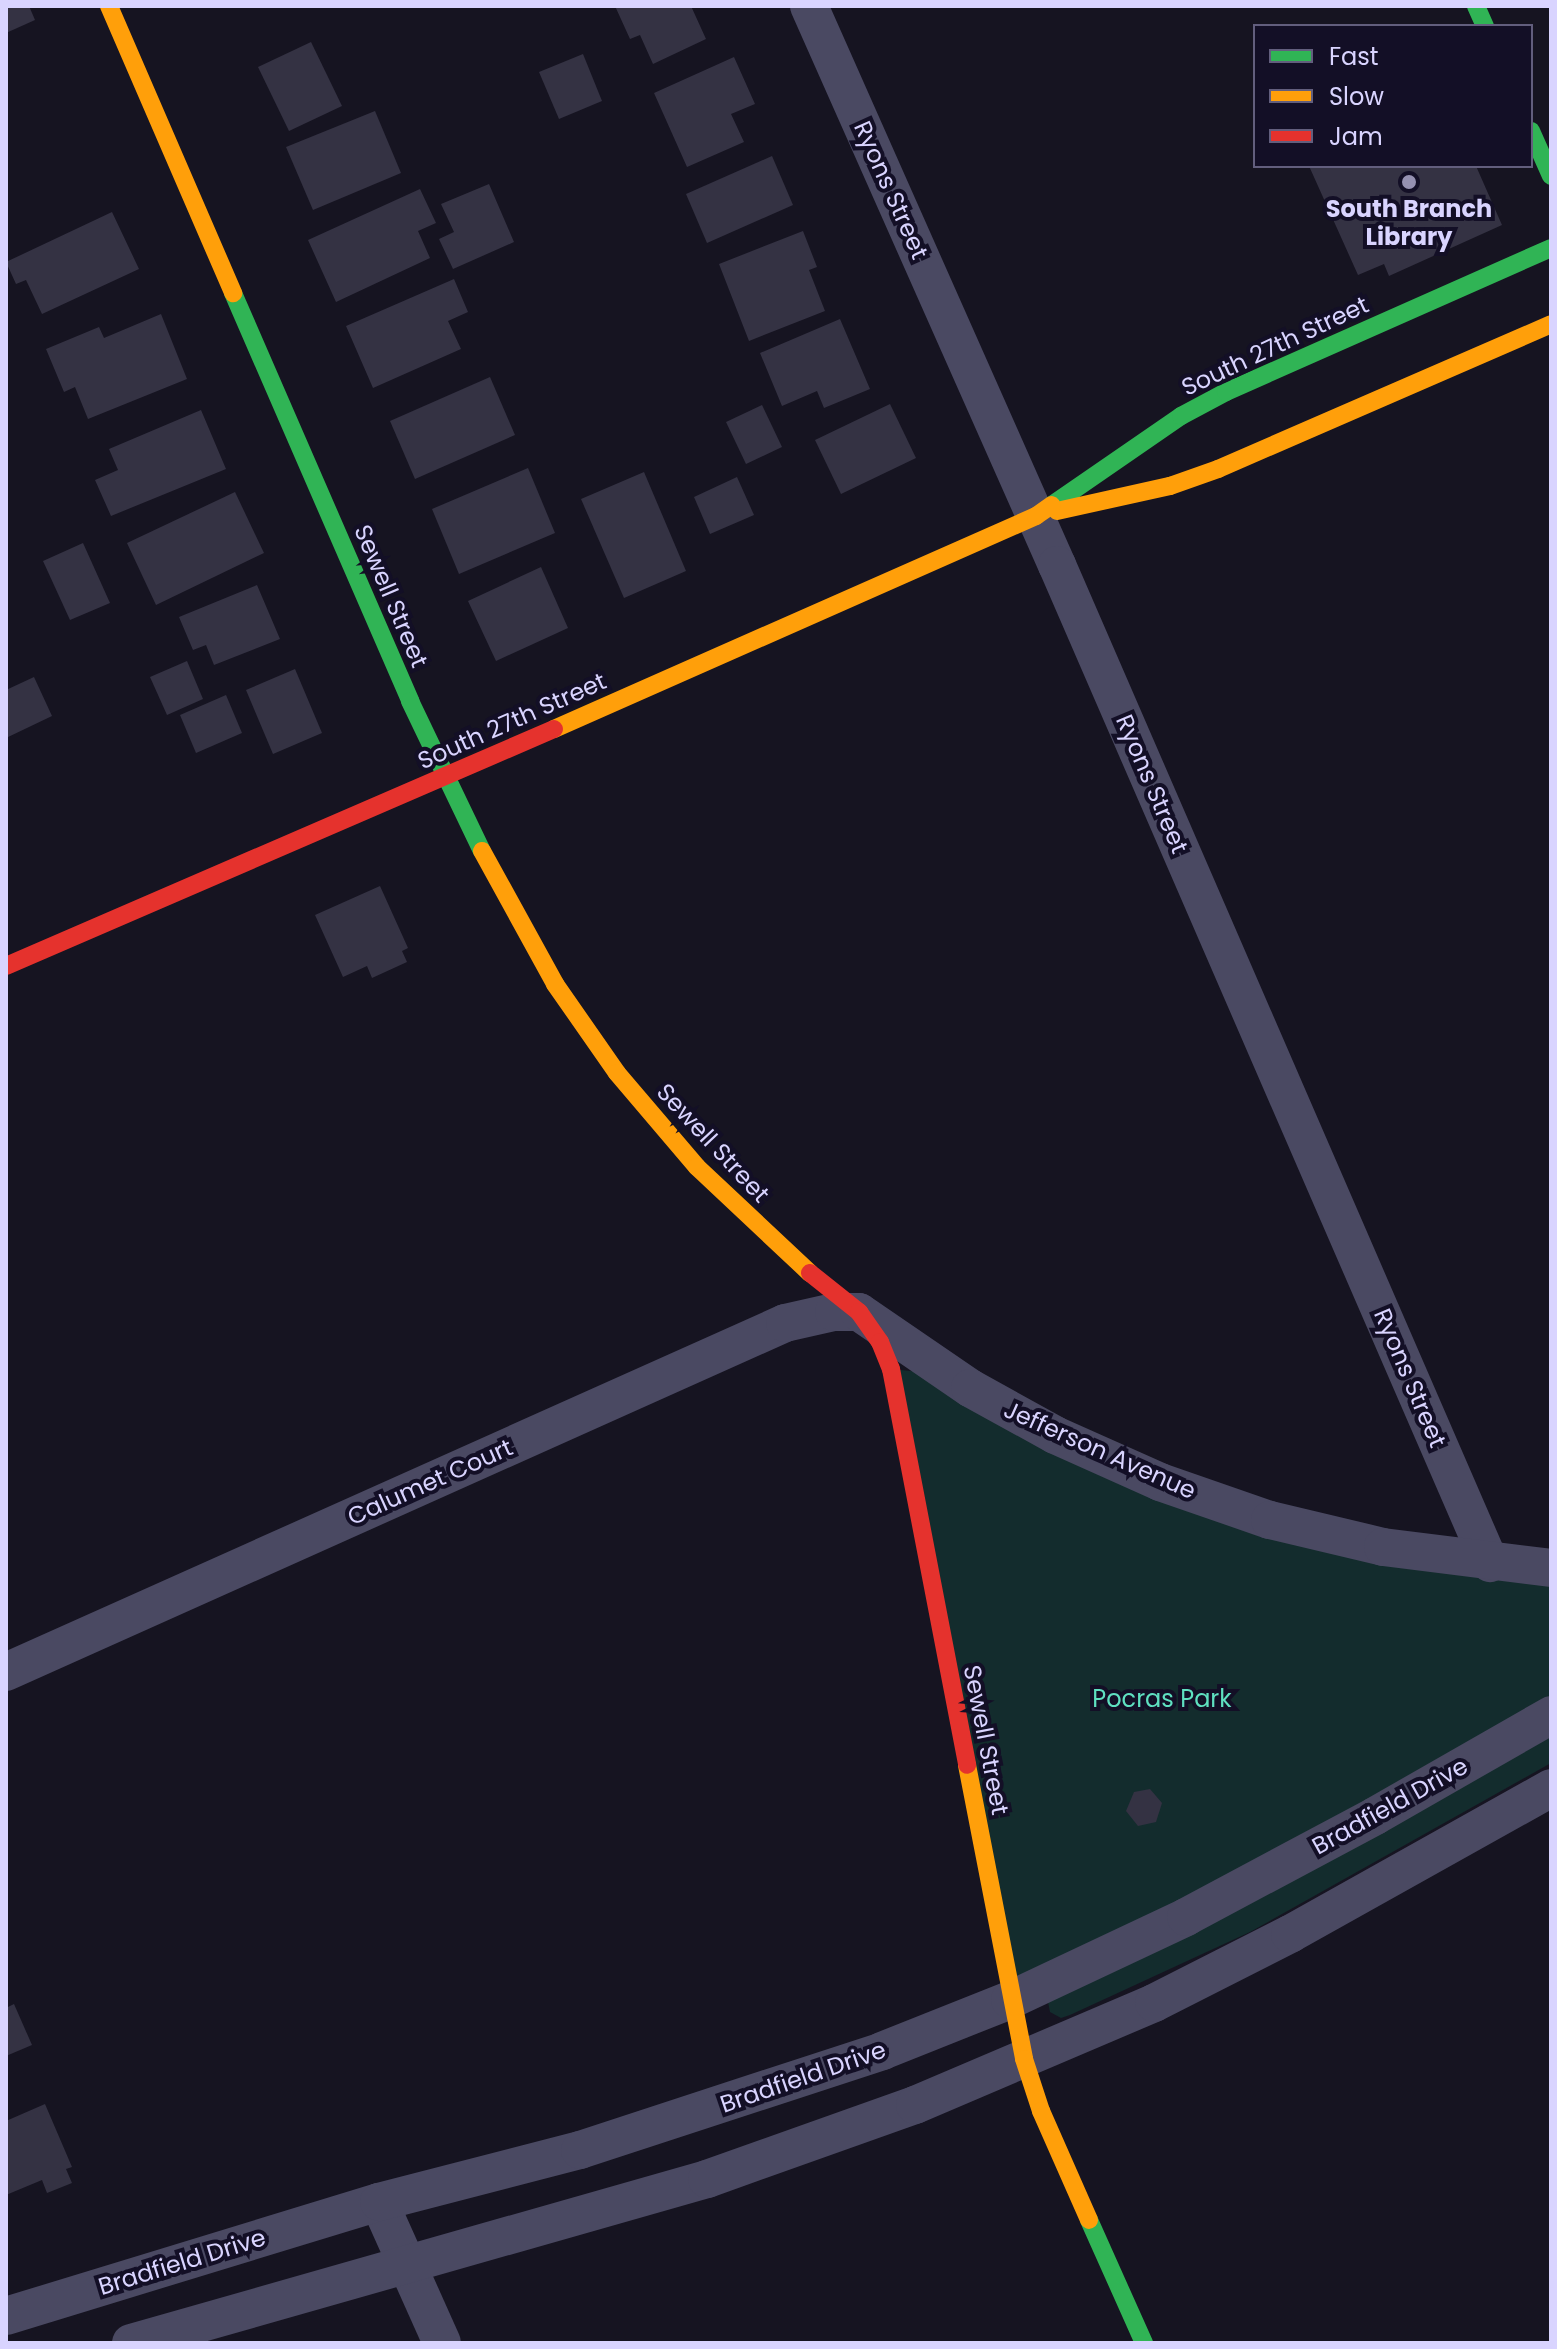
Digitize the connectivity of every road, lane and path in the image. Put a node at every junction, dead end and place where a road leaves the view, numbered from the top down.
1 (109, 6) edge
2 (809, 6) edge
3 (1533, 136) edge
4 (1551, 176) edge
5 (1551, 248) edge
6 (1551, 324) edge
7 (1036, 516) junction
8 (448, 776) junction
9 (6, 966) edge
10 (859, 1312) junction
11 (1490, 1563) junction
12 (1551, 1568) edge
13 (6, 1672) edge
14 (1551, 1715) edge
15 (1551, 1788) edge
16 (1010, 2000) junction
17 (1024, 2059) junction
18 (379, 2202) junction
19 (407, 2265) junction
20 (6, 2316) edge
21 (131, 2343) edge
22 (442, 2343) edge
23 (1144, 2343) edge

1 - 8 street, Sewell Street
2 - 7 street, Ryons Street
3 - 4 street
5 - 7 street, South 27th Street
6 - 7 street, South 27th Street
7 - 8 street, South 27th Street
7 - 11 street, Ryons Street
8 - 9 street, South 27th Street
8 - 10 street, Sewell Street
10 - 11 street, Jefferson Avenue
10 - 13 street, Calumet Court
10 - 16 street, Sewell Street
11 - 12 street, Jefferson Avenue
14 - 16 street, Bradfield Drive
15 - 17 street
16 - 17 street, Sewell Street
16 - 18 street, Bradfield Drive
17 - 19 street
17 - 23 street, Sewell Street
18 - 19 street
18 - 20 street, Bradfield Drive
19 - 21 street
19 - 22 street

